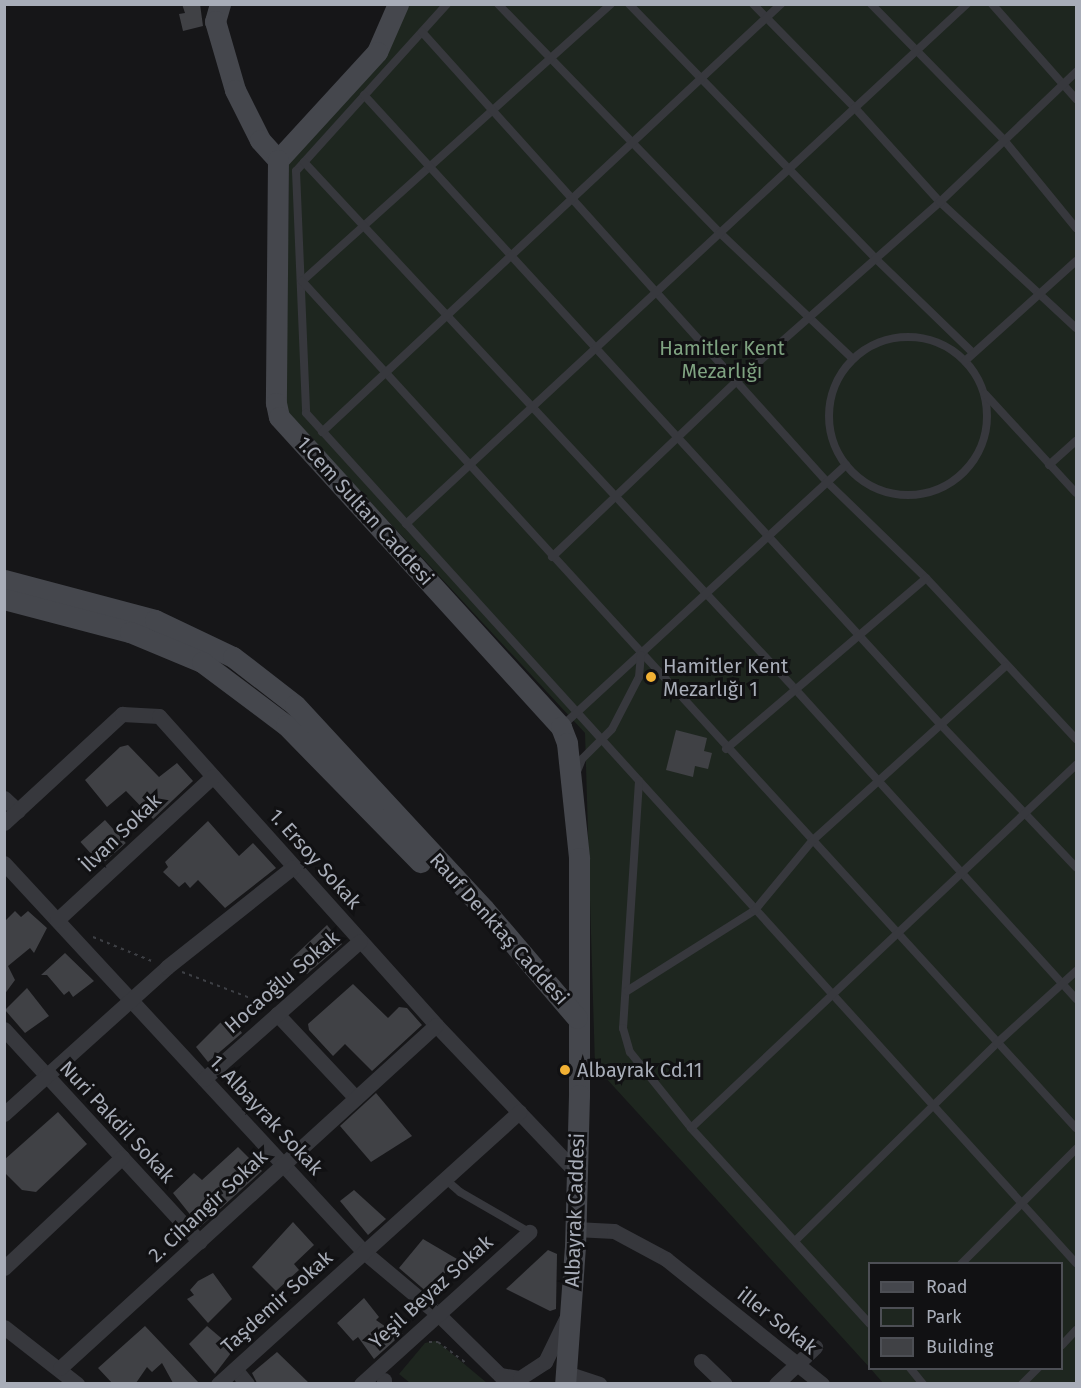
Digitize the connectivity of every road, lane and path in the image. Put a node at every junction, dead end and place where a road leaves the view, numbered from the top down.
1 (220, 4) edge
2 (398, 4) edge
3 (447, 4) edge
4 (498, 4) edge
5 (610, 4) edge
6 (629, 4) edge
7 (753, 4) edge
8 (781, 4) edge
9 (871, 4) edge
10 (967, 4) edge
11 (992, 4) edge
12 (766, 18) junction
13 (422, 32) junction
14 (917, 51) junction
15 (551, 58) junction
16 (1077, 72) edge
17 (700, 76) junction
18 (1064, 84) junction
19 (364, 95) junction
20 (1077, 99) edge
21 (855, 108) junction
22 (493, 110) junction
23 (1004, 140) junction
24 (631, 142) junction
25 (278, 160) junction
26 (304, 162) junction
27 (429, 167) junction
28 (790, 168) junction
29 (572, 198) junction
30 (940, 202) junction
31 (361, 227) junction
32 (1077, 228) edge
33 (720, 233) junction
34 (511, 256) junction
35 (876, 259) junction
36 (1077, 261) edge
37 (302, 280) junction
38 (657, 292) junction
39 (1038, 296) junction
40 (449, 316) junction
41 (811, 318) junction
42 (1077, 328) edge
43 (595, 349) junction
44 (974, 353) junction
45 (853, 358) junction
46 (965, 362) junction
47 (386, 373) junction
48 (737, 381) junction
49 (984, 393) junction
50 (533, 406) junction
51 (322, 432) junction
52 (677, 438) junction
53 (1077, 441) edge
54 (469, 465) junction
55 (846, 465) junction
56 (1049, 465) junction
57 (827, 482) junction
58 (1077, 494) edge
59 (614, 498) junction
60 (406, 524) junction
61 (768, 537) junction
62 (552, 557) junction
63 (926, 578) junction
64 (4, 580) edge
65 (703, 594) junction
66 (4, 599) edge
67 (860, 637) junction
68 (640, 654) junction
69 (1006, 666) junction
70 (796, 690) junction
71 (577, 711) junction
72 (942, 726) junction
73 (561, 727) junction
74 (602, 739) junction
75 (1077, 739) edge
76 (726, 749) junction
77 (1077, 765) edge
78 (213, 776) junction
79 (879, 781) junction
80 (639, 782) junction
81 (571, 783) junction
82 (4, 798) edge
83 (18, 811) junction
84 (1026, 814) junction
85 (4, 823) edge
86 (812, 841) junction
87 (4, 863) edge
88 (292, 867) junction
89 (1077, 867) edge
90 (963, 874) junction
91 (755, 910) junction
92 (57, 920) junction
93 (895, 932) junction
94 (360, 941) junction
95 (1077, 971) edge
96 (1062, 984) junction
97 (627, 991) junction
98 (832, 993) junction
99 (1077, 999) edge
100 (133, 1001) junction
101 (277, 1014) junction
102 (436, 1025) junction
103 (577, 1027) junction
104 (4, 1029) edge
105 (997, 1043) junction
106 (46, 1076) junction
107 (204, 1079) junction
108 (356, 1098) junction
109 (934, 1107) junction
110 (519, 1112) junction
111 (4, 1114) edge
112 (691, 1128) junction
113 (1077, 1128) edge
114 (1077, 1149) edge
115 (122, 1157) junction
116 (283, 1165) junction
117 (576, 1172) junction
118 (445, 1179) junction
119 (1022, 1204) junction
120 (575, 1229) junction
121 (529, 1232) joint
122 (795, 1241) junction
123 (200, 1242) junction
124 (364, 1252) junction
125 (962, 1262) edge
126 (1077, 1263) edge
127 (4, 1268) edge
128 (571, 1311) junction
129 (439, 1315) junction
130 (868, 1322) edge
131 (4, 1327) edge
132 (1077, 1330) edge
133 (425, 1343) dead end
134 (1063, 1344) edge
135 (815, 1347) dead end
136 (701, 1361) dead end
137 (798, 1363) junction
138 (60, 1368) junction
139 (235, 1369) junction
140 (476, 1370) dead end
141 (912, 1370) edge
142 (1036, 1370) edge
143 (566, 1378) edge
144 (505, 1379) edge
145 (77, 1383) edge
146 (218, 1383) edge
147 (247, 1383) edge
148 (361, 1383) edge
149 (599, 1383) edge
150 (725, 1383) edge
151 (776, 1383) edge
152 (822, 1383) edge
153 (923, 1383) edge
154 (1022, 1383) edge

1 - 25 street
2 - 25 street
3 - 13 lane
4 - 15 lane
5 - 15 lane
6 - 17 lane
7 - 12 lane
8 - 12 lane
9 - 14 lane
10 - 14 lane
11 - 18 lane
12 - 17 lane
12 - 21 lane
13 - 19 lane
13 - 22 lane
14 - 21 lane
14 - 23 lane
15 - 22 lane
15 - 24 lane
16 - 18 lane
17 - 24 lane
17 - 28 lane
18 - 20 lane
18 - 23 lane
19 - 26 lane
19 - 27 lane
21 - 28 lane
21 - 30 lane
22 - 27 lane
22 - 29 lane
23 - 30 lane
23 - 32 lane
24 - 29 lane
24 - 33 lane
25 - 73 street, 1.Cem Sultan Caddesi
26 - 31 lane
26 - 37 lane
27 - 31 lane
27 - 34 lane
28 - 33 lane
28 - 35 lane
29 - 34 lane
29 - 38 lane
30 - 35 lane
30 - 39 lane
31 - 37 lane
31 - 40 lane
33 - 38 lane
33 - 41 lane
34 - 40 lane
34 - 43 lane
35 - 41 lane
35 - 44 lane
36 - 39 lane
37 - 47 lane
37 - 51 lane
38 - 43 lane
38 - 48 lane
39 - 42 lane
39 - 44 lane
40 - 47 lane
40 - 50 lane
41 - 45 lane
41 - 48 lane
43 - 50 lane
43 - 52 lane
44 - 46 lane
45 - 46 lane
45 - 55 lane
46 - 49 lane
47 - 51 lane
47 - 54 lane
48 - 52 lane
48 - 57 lane
49 - 55 lane
49 - 56 lane
50 - 54 lane
50 - 59 lane
51 - 60 lane
52 - 59 lane
52 - 61 lane
53 - 56 lane
54 - 60 lane
54 - 62 lane
55 - 57 lane
56 - 58 lane
57 - 61 lane
57 - 63 lane
59 - 62 lane
59 - 65 lane
60 - 71 lane
61 - 65 lane
61 - 67 lane
62 - 68 lane
63 - 67 lane
63 - 69 lane
64 - 103 street, Rauf Denktaş Caddesi
65 - 68 lane
65 - 70 lane
66 - 103 street, Rauf Denktaş Caddesi
67 - 70 lane
67 - 72 lane
68 - 71 lane
68 - 74 lane
68 - 76 lane
69 - 72 lane
69 - 75 lane
70 - 76 lane
70 - 79 lane
71 - 73 lane
71 - 74 lane
72 - 79 lane
72 - 84 lane
73 - 81 street
74 - 80 lane
74 - 81 lane
76 - 86 lane
77 - 84 lane
78 - 83 street, 1. Ersoy Sokak
78 - 88 street, 1. Ersoy Sokak
78 - 92 street, İlvan Sokak
79 - 86 lane
79 - 90 lane
80 - 91 lane
80 - 97 lane
81 - 103 street
82 - 83 street
83 - 85 street, 1. Ersoy Sokak
84 - 89 lane
84 - 90 lane
86 - 91 lane
86 - 93 lane
87 - 92 street, 1. Albayrak Sokak
88 - 94 street, 1. Ersoy Sokak
88 - 100 street
90 - 93 lane
90 - 96 lane
91 - 97 lane
91 - 98 lane
92 - 100 street, 1. Albayrak Sokak
93 - 98 lane
93 - 105 lane
94 - 101 street, Hocaoğlu Sokak
94 - 102 street, 1. Ersoy Sokak
95 - 96 lane
96 - 99 lane
96 - 105 lane
97 - 112 lane
98 - 109 lane
98 - 112 lane
100 - 106 street
100 - 107 street, 1. Albayrak Sokak
101 - 107 street, Hocaoğlu Sokak
101 - 108 street
102 - 108 street, 2. Cihangir Sokak
102 - 110 street, 1. Ersoy Sokak
103 - 117 street, Albayrak Caddesi
104 - 106 street, Nuri Pakdil Sokak
105 - 109 lane
105 - 113 lane
106 - 111 street
106 - 115 street, Nuri Pakdil Sokak
107 - 116 street, 1. Albayrak Sokak
108 - 116 street, 2. Cihangir Sokak
109 - 119 lane
109 - 122 lane
110 - 117 street, 1. Ersoy Sokak
110 - 118 street, Taşdemir Sokak
112 - 122 lane
114 - 119 lane
115 - 123 street, Nuri Pakdil Sokak
115 - 127 street
116 - 123 street, 2. Cihangir Sokak
116 - 124 street, 1. Albayrak Sokak
117 - 120 street, Albayrak Caddesi
118 - 121 lane
118 - 124 street, Taşdemir Sokak
119 - 125 lane
119 - 126 lane
120 - 128 street, Albayrak Caddesi
120 - 137 street, iller Sokak
121 - 129 street, Yeşil Beyaz Sokak
122 - 130 lane
123 - 138 street, 2. Cihangir Sokak
124 - 129 street, 1. Albayrak Sokak
124 - 139 street, Taşdemir Sokak
128 - 143 street, Albayrak Caddesi
128 - 144 street
129 - 144 street, 1. Albayrak Sokak
129 - 148 street, Yeşil Beyaz Sokak
131 - 138 street
132 - 134 lane
133 - 140 path
135 - 137 street
136 - 150 street
137 - 151 street
137 - 152 street, iller Sokak
138 - 145 street
139 - 146 street, Taşdemir Sokak
139 - 147 street
141 - 153 lane
142 - 154 lane
143 - 149 street

